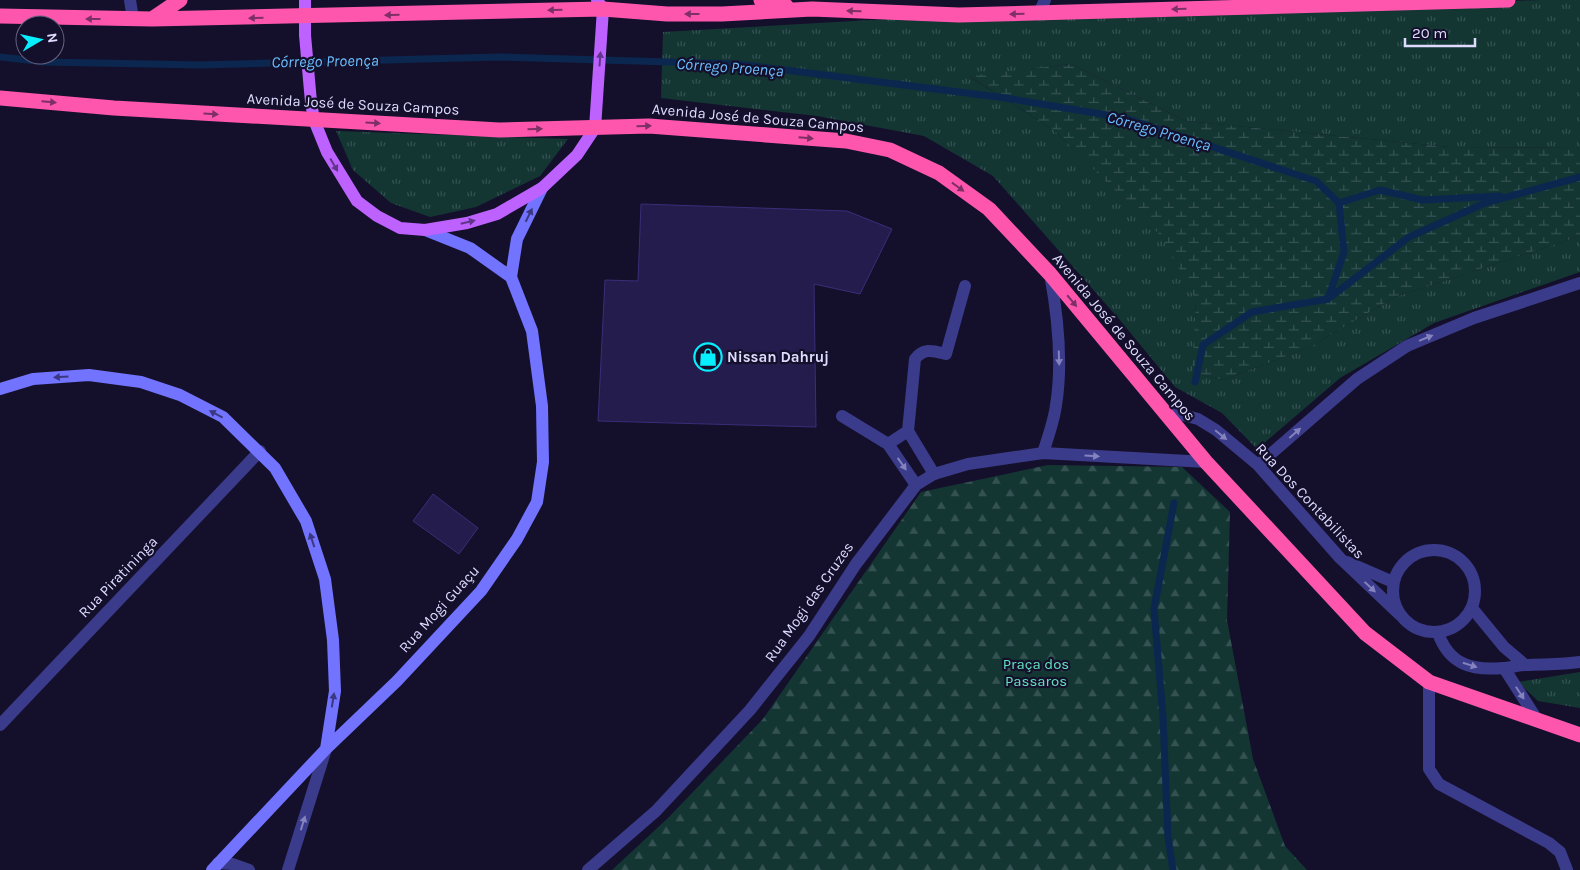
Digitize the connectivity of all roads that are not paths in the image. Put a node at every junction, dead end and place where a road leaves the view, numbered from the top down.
1 (130, 0) edge
2 (180, 0) edge
3 (305, 0) edge
4 (761, 0) edge
5 (1508, 0) edge
6 (600, 5) edge
7 (1042, 7) edge
8 (812, 9) junction
9 (0, 16) edge
10 (304, 17) junction
11 (133, 19) junction
12 (152, 19) junction
13 (0, 98) edge
14 (314, 120) junction
15 (595, 128) junction
16 (542, 188) junction
17 (425, 230) junction
18 (1050, 274) junction
19 (511, 277) junction
20 (1580, 283) edge
21 (965, 286) dead end
22 (0, 389) edge
23 (1161, 408) junction
24 (842, 416) dead end
25 (908, 432) junction
26 (888, 444) junction
27 (260, 451) junction
28 (1043, 453) junction
29 (1206, 462) junction
30 (1258, 465) junction
31 (934, 474) junction
32 (916, 485) junction
33 (1340, 558) junction
34 (1393, 582) junction
35 (1472, 608) junction
36 (1400, 615) junction
37 (1438, 633) junction
38 (1580, 662) edge
39 (1524, 664) junction
40 (1504, 668) junction
41 (1429, 682) junction
42 (1536, 718) junction
43 (0, 725) edge
44 (1580, 735) edge
45 (326, 749) junction
46 (215, 867) edge
47 (249, 870) edge
48 (288, 870) edge
49 (588, 870) edge
50 (1567, 870) edge

1 - 11 street
2 - 12 highway
3 - 10 main road
4 - 8 highway
5 -> 7 highway
8 -> 6 highway
6 -> 10 highway
15 -> 6 main road
7 -> 8 highway
11 -> 9 highway
10 -> 12 highway
10 - 14 main road
11 - 12 highway
13 -> 14 highway, Avenida José de Souza Campos
14 -> 15 highway, Avenida José de Souza Campos
14 -> 17 main road
15 - 16 main road
15 -> 18 highway, Avenida José de Souza Campos
17 -> 16 main road
19 -> 16 main road, Rua Mogi Guaçu
17 - 19 main road
18 -> 23 highway, Avenida José de Souza Campos
18 -> 28 street
19 - 45 main road, Rua Mogi Guaçu
30 -> 20 street
21 - 25 street
27 -> 22 main road
23 - 29 highway, Avenida José de Souza Campos
23 -> 30 street, Rua Dos Contabilistas
24 - 26 street
25 - 26 street
25 - 31 street
26 -> 32 street
27 - 43 street, Rua Piratininga
45 -> 27 main road
28 -> 29 street, Rua Mogi das Cruzes
28 - 31 street, Rua Mogi das Cruzes
29 - 41 highway, Avenida José de Souza Campos
30 - 33 street, Rua Dos Contabilistas
31 - 32 street, Rua Mogi das Cruzes
32 - 49 street, Rua Mogi das Cruzes
33 - 34 street, Rua Dos Contabilistas
33 -> 36 street, Rua Dos Contabilistas
34 - 35 street
34 - 36 street
35 - 37 street
35 - 39 street
36 - 37 street
37 -> 40 street
38 - 39 street
39 - 40 street
40 -> 42 street
41 - 42 highway, Avenida José de Souza Campos
41 - 50 street
42 - 44 highway, Avenida José de Souza Campos
45 - 46 main road, Rua Mogi Guaçu
48 -> 45 street
46 - 47 street

